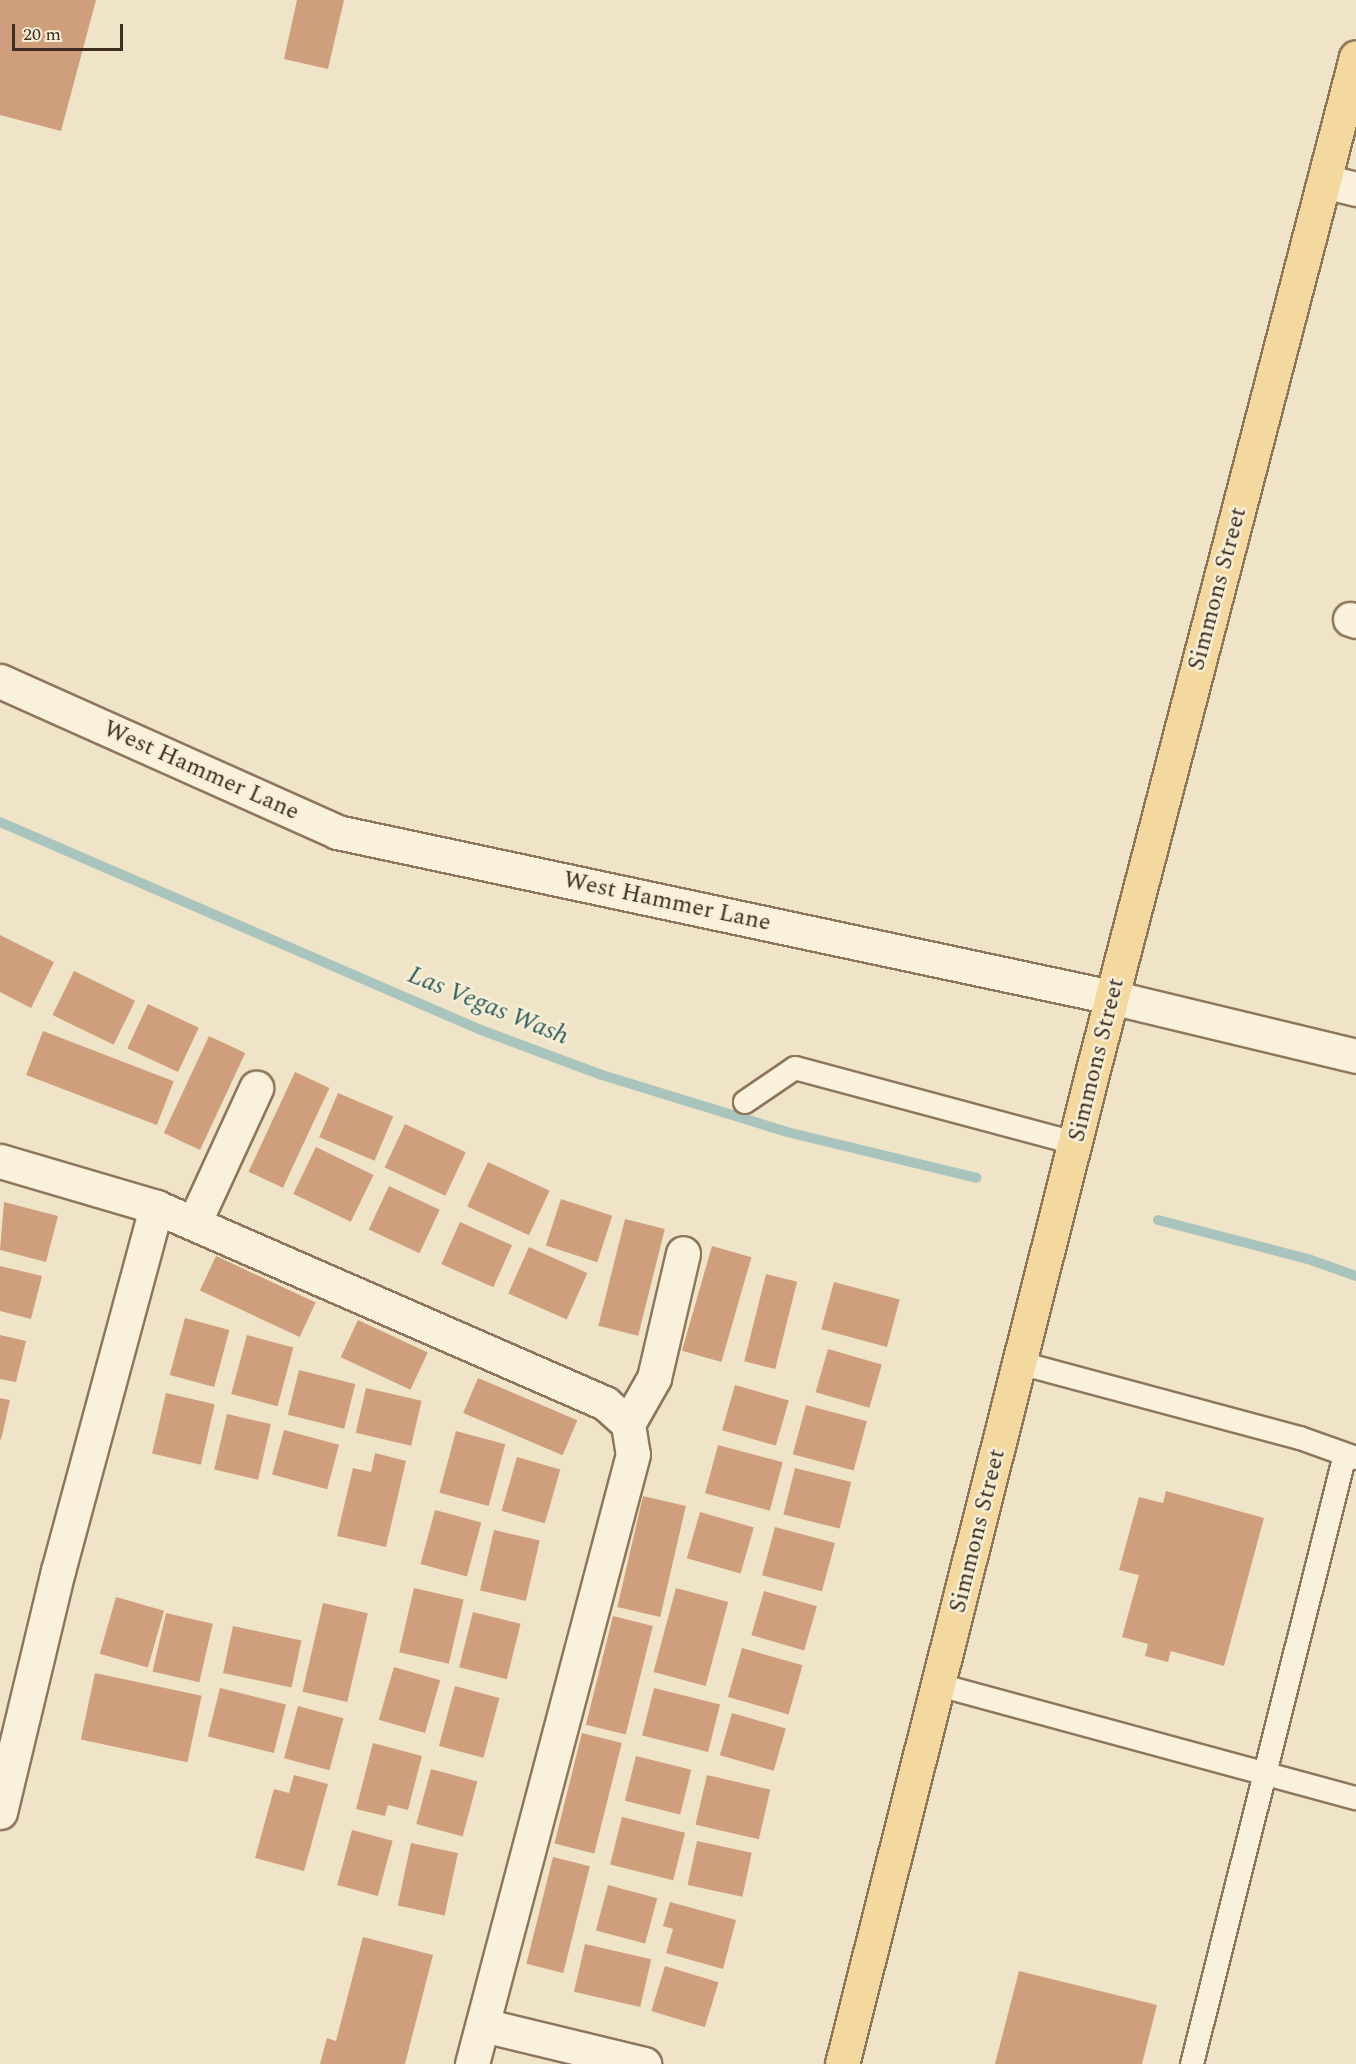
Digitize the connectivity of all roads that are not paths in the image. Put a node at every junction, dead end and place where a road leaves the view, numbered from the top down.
1 (1356, 57) edge
2 (1324, 181) junction
3 (1356, 189) edge
4 (0, 681) edge
5 (1111, 997) junction
6 (1356, 1056) edge
7 (256, 1088) dead end
8 (745, 1102) dead end
9 (1076, 1143) junction
10 (0, 1161) edge
11 (156, 1207) junction
12 (194, 1223) junction
13 (683, 1253) dead end
14 (1020, 1363) junction
15 (628, 1424) junction
16 (1351, 1457) edge
17 (939, 1685) junction
18 (1263, 1773) junction
19 (1356, 1798) edge
20 (0, 1812) edge
21 (483, 2025) junction
22 (472, 2064) edge
23 (644, 2064) edge
24 (842, 2064) edge
25 (1192, 2064) edge

1 - 2 main road, Simmons Street
2 - 3 street
2 - 5 main road, Simmons Street
4 - 5 street, West Hammer Lane
5 - 6 street, West Hammer Lane
5 - 9 main road, Simmons Street
7 - 12 street
8 - 9 lane
9 - 14 main road, Simmons Street
10 - 11 street
11 - 12 street
11 - 20 street
12 - 15 street
13 - 15 street
14 - 16 lane
14 - 17 main road, Simmons Street
15 - 21 street
16 - 18 lane
17 - 18 lane
17 - 24 main road, Simmons Street
18 - 19 lane
18 - 25 lane
21 - 22 street
21 - 23 street

